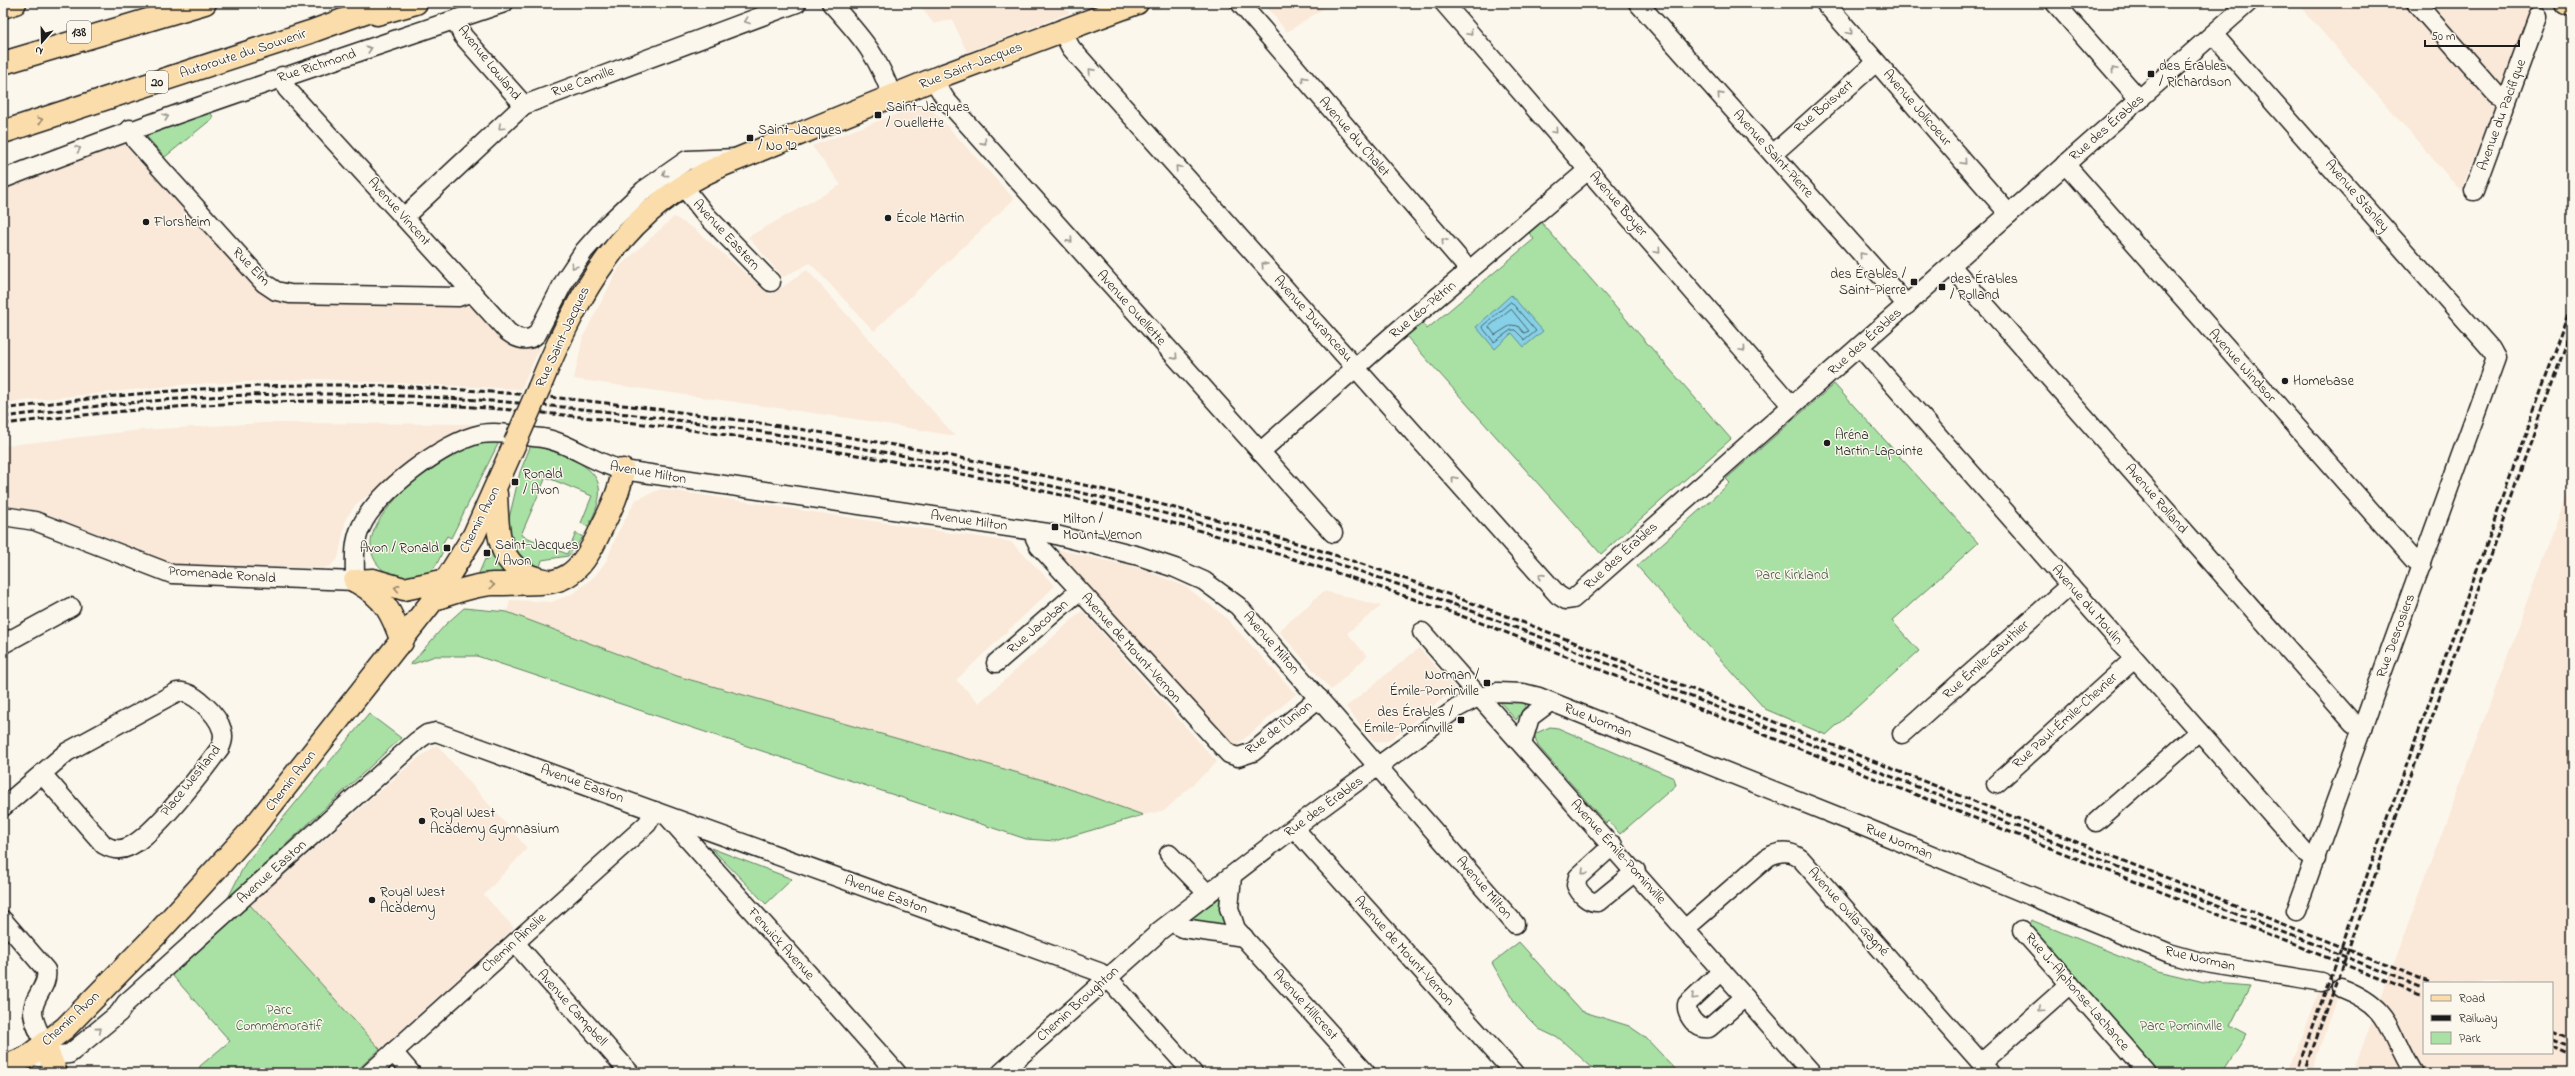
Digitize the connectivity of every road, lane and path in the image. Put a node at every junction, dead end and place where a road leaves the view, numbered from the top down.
1 (15, 3) edge
2 (155, 3) edge
3 (205, 3) edge
4 (390, 3) edge
5 (416, 3) edge
6 (504, 3) edge
7 (797, 3) edge
8 (831, 3) edge
9 (1137, 3) edge
10 (1240, 3) edge
11 (1444, 3) edge
12 (1638, 3) edge
13 (1825, 3) edge
14 (2055, 3) edge
15 (2248, 3) edge
16 (2416, 3) edge
17 (2567, 3) edge
18 (2572, 5) edge
19 (3, 7) edge
20 (2538, 16) dead end
21 (454, 20) junction
22 (1062, 31) junction
23 (310, 32) junction
24 (2213, 34) junction
25 (3, 62) edge
26 (1876, 62) junction
27 (282, 76) junction
28 (933, 79) junction
29 (892, 97) junction
30 (2140, 100) junction
31 (2507, 100) junction
32 (524, 105) junction
33 (130, 130) junction
34 (3, 132) edge
35 (1773, 154) junction
36 (740, 158) junction
37 (2065, 164) junction
38 (1588, 170) junction
39 (3, 179) edge
40 (683, 186) junction
41 (2474, 191) dead end
42 (2009, 214) junction
43 (404, 217) junction
44 (1952, 267) junction
45 (1469, 270) junction
46 (771, 282) dead end
47 (472, 292) junction
48 (1906, 305) junction
49 (523, 339) joint
50 (1860, 348) junction
51 (2495, 362) joint
52 (1355, 367) junction
53 (1791, 405) junction
54 (515, 443) joint
55 (1260, 452) junction
56 (623, 470) junction
57 (495, 491) junction
58 (3, 516) edge
59 (1035, 531) junction
60 (1333, 533) dead end
61 (2422, 565) junction
62 (447, 580) junction
63 (556, 580) junction
64 (355, 581) junction
65 (2070, 585) junction
66 (1079, 590) junction
67 (434, 599) junction
68 (1569, 600) joint
69 (71, 607) dead end
70 (1422, 632) dead end
71 (402, 642) junction
72 (3, 644) edge
73 (2134, 659) junction
74 (996, 663) dead end
75 (1480, 697) junction
76 (1319, 698) junction
77 (1550, 702) junction
78 (2362, 730) junction
79 (2199, 732) junction
80 (1902, 734) dead end
81 (1522, 744) junction
82 (1238, 757) joint
83 (1379, 766) junction
84 (42, 774) junction
85 (1996, 784) dead end
86 (3, 806) edge
87 (661, 813) junction
88 (2096, 822) dead end
89 (1294, 828) junction
90 (1613, 845) junction
91 (1169, 854) dead end
92 (2316, 859) junction
93 (1636, 871) junction
94 (1232, 876) junction
95 (1208, 894) junction
96 (2296, 911) dead end
97 (3, 920) edge
98 (1515, 924) dead end
99 (1686, 928) junction
100 (1162, 930) junction
101 (2022, 930) dead end
102 (1244, 937) junction
103 (515, 943) junction
104 (1722, 971) junction
105 (1107, 977) junction
106 (2322, 982) dead end
107 (2070, 984) junction
108 (2341, 988) dead end
109 (1745, 997) junction
110 (393, 1052) junction
111 (50, 1058) edge
112 (3, 1067) edge
113 (1986, 1068) edge
114 (370, 1073) edge
115 (411, 1073) edge
116 (630, 1073) edge
117 (897, 1073) edge
118 (1001, 1073) edge
119 (1193, 1073) edge
120 (1366, 1073) edge
121 (1514, 1073) edge
122 (1812, 1073) edge
123 (2148, 1073) edge
124 (2413, 1073) edge

1 - 19 main road
2 - 25 main road, 138
3 - 25 main road
4 - 23 main road, Autoroute du Souvenir / 20
5 - 23 main road
6 - 21 street, Rue Richmond
7 -> 32 street, Rue Camille
8 - 29 street
9 - 22 main road, Rue Saint-Jacques
45 -> 10 street, Avenue du Chalet
11 -> 38 street, Avenue Boyer
35 -> 12 street, Avenue Saint-Pierre
13 -> 26 street, Avenue Jolicoeur
30 -> 14 street
15 - 24 street, Rue des Érables
16 - 31 street
17 - 18 main road
20 - 31 street, Avenue du Pacifique
27 -> 21 street, Rue Richmond
21 - 32 street, Avenue Lowland
22 - 28 main road, Rue Saint-Jacques
52 -> 22 street, Avenue Duranceau
34 -> 23 main road, Autoroute du Souvenir / 20
24 - 30 street, Rue des Érables
24 - 51 street, Avenue Stanley
26 - 35 street, Rue Boisvert
26 -> 42 street, Avenue Jolicoeur
33 -> 27 street, Rue Richmond
27 - 43 street, Avenue Vincent
28 - 29 main road, Rue Saint-Jacques
28 -> 55 street, Avenue Ouellette
29 - 36 main road, Rue Saint-Jacques
30 - 37 street, Rue des Érables
31 - 41 street, Avenue du Pacifique
32 -> 43 street, Rue Camille
39 -> 33 street, Rue Richmond
33 - 47 street, Rue Elm
48 -> 35 street, Avenue Saint-Pierre
36 - 40 main road, Rue Saint-Jacques
36 -> 49 street, Rue Saint-Jacques
37 - 42 street, Rue des Érables
37 - 61 street, Avenue Windsor
38 - 45 street, Rue Léo-Pétrin
38 -> 53 street, Avenue Boyer
40 - 46 street, Avenue Eastern
40 - 54 main road, Rue Saint-Jacques, bridge
42 - 44 street, Rue des Érables
43 - 47 street, Avenue Vincent
44 - 48 street, Rue des Érables
44 - 78 street, Avenue Rolland
45 - 52 street, Rue Léo-Pétrin
47 - 49 street, Avenue Vincent
48 - 50 street, Rue des Érables
50 - 53 street, Rue des Érables
50 - 65 street, Avenue du Moulin
51 - 61 street, Rue Desrosiers
52 - 55 street, Rue Léo-Pétrin
68 -> 52 street, Avenue Duranceau
53 - 68 street, Rue des Érables
54 - 57 main road, Chemin Avon
55 - 60 street, Avenue Ouellette
56 - 59 street, Avenue Milton
56 - 63 main road
56 - 64 street, Avenue Milton
57 - 62 main road, Chemin Avon
57 - 63 main road
58 - 64 street, Promenade Ronald
59 - 66 street, Avenue de Mount-Vernon
59 - 76 street, Avenue Milton
61 - 78 street, Rue Desrosiers
62 -> 64 main road
62 - 67 main road, Chemin Avon
67 -> 63 main road
64 - 71 main road
65 - 73 street, Avenue du Moulin
65 - 80 street, Rue Émile-Gauthier
66 - 74 street, Rue Jacoban
66 - 82 street, Avenue de Mount-Vernon
67 - 71 main road, Chemin Avon
69 - 72 street
70 - 75 street, Avenue Émile-Pominville
71 - 111 main road, Chemin Avon
73 - 79 street, Avenue du Moulin
73 - 85 street, Rue Paul-Émile-Chevrier
75 - 77 street, Rue Norman
75 - 81 street, Avenue Émile-Pominville
75 - 83 street, Rue des Érables
76 - 82 street, Rue de l'Union
76 - 83 street, Avenue Milton
77 - 81 street
77 - 106 street, Rue Norman
78 - 92 street, Rue Desrosiers
79 - 88 street
79 - 92 street, Avenue du Moulin
81 - 90 street, Avenue Émile-Pominville
83 - 89 street, Rue des Érables
83 - 98 street, Avenue Milton
84 - 84 street, Place Westland
84 - 86 street, Place Westland
87 - 103 street, Chemin Ainslie
87 - 105 street, Avenue Easton
111 -> 87 street, Avenue Easton
87 - 117 street, Fenwick Avenue
89 - 94 street, Rue des Érables
89 - 121 street, Avenue de Mount-Vernon
90 - 93 street, Avenue Émile-Pominville
90 -> 93 street
91 - 95 street
92 - 96 street, Rue Desrosiers
93 - 99 street, Avenue Émile-Pominville
94 - 95 street, Rue des Érables
94 - 102 street, Avenue Hillcrest
95 - 100 street, Rue des Érables
97 - 111 street
99 - 104 street, Avenue Émile-Pominville
99 - 113 street, Avenue Ovila-Gagné
100 - 102 street
100 - 105 street, Chemin Broughton
101 - 107 street, Rue J.-Alphonse-Lachance
102 - 120 street, Avenue Hillcrest
103 - 110 street, Chemin Ainslie
103 - 116 street, Avenue Campbell
104 - 109 street, Avenue Émile-Pominville
104 -> 109 street
105 - 118 street, Chemin Broughton
105 - 119 street, Avenue Easton
107 -> 113 street
107 - 123 street, Rue J.-Alphonse-Lachance
108 - 124 street
109 - 122 street, Avenue Émile-Pominville
110 - 114 street, Chemin Ainslie
110 - 115 street
111 - 112 main road, Chemin Avon

